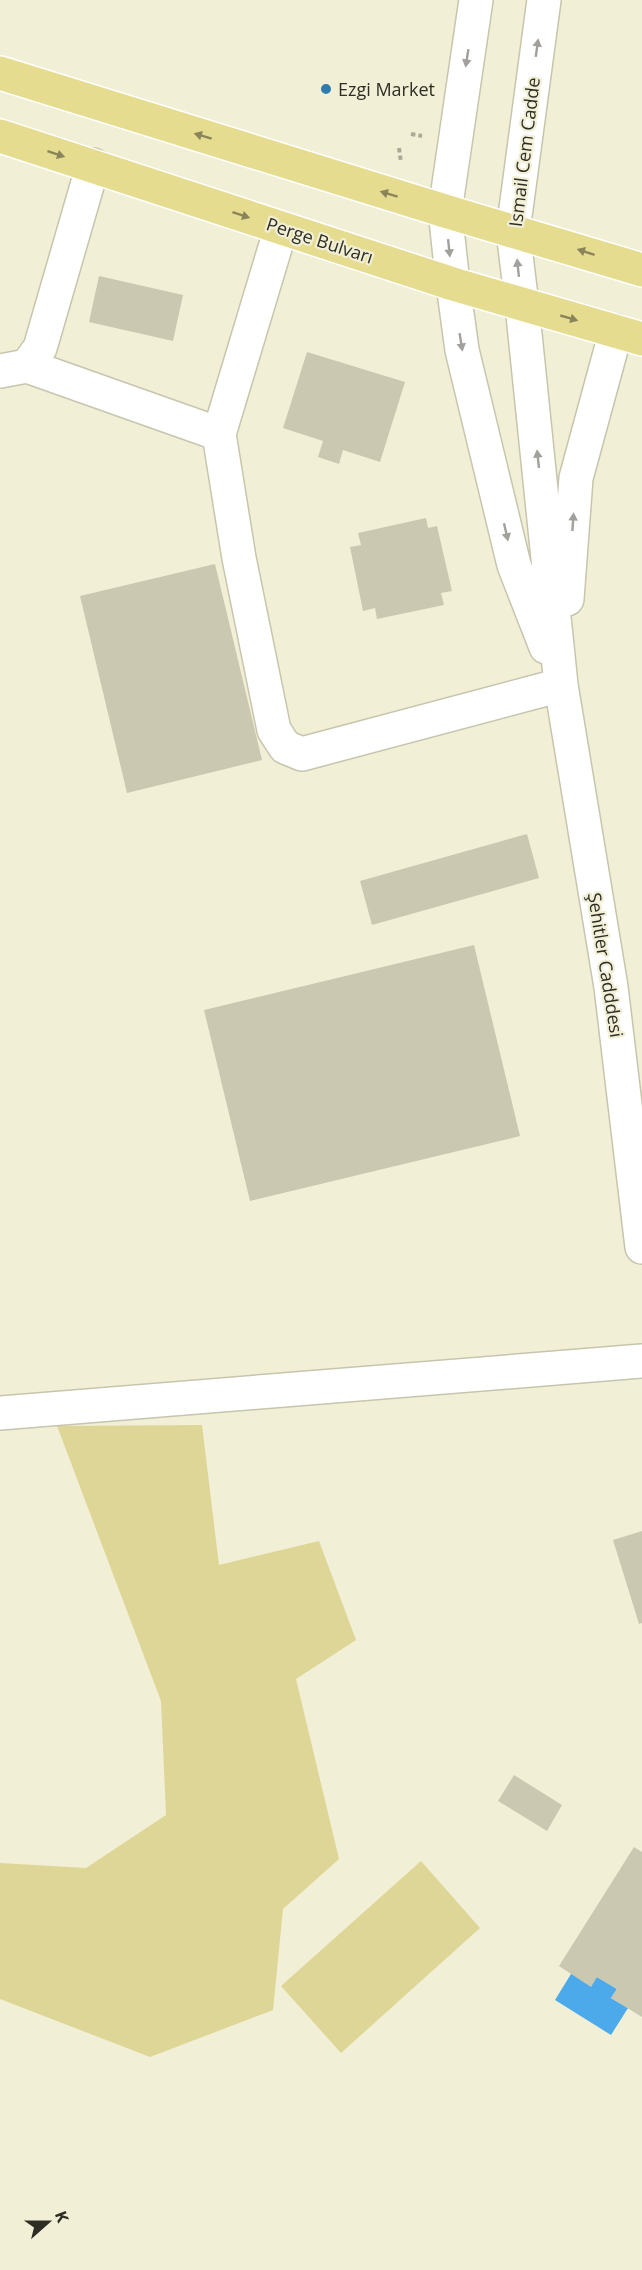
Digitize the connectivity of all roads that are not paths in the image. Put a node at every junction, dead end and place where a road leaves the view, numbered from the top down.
1 (476, 0) edge
2 (544, 0) edge
3 (0, 73) edge
4 (0, 136) edge
5 (93, 165) junction
6 (445, 211) junction
7 (281, 228) junction
8 (513, 231) junction
9 (642, 270) edge
10 (453, 284) junction
11 (522, 305) junction
12 (629, 335) edge
13 (14, 369) edge
14 (219, 434) junction
15 (561, 685) junction
16 (642, 1247) edge
17 (642, 1361) edge
18 (0, 1413) edge

1 -> 6 street
8 -> 2 street, Ismail Cem Cadde
6 -> 3 main road
4 -> 5 main road, Perge Bulvarı
5 -> 7 main road, Perge Bulvarı
5 - 13 street
6 - 8 main road
6 -> 10 street
7 - 10 main road, Perge Bulvarı
7 - 14 street
9 -> 8 main road
11 -> 8 street, Ismail Cem Cadde
10 - 11 main road, Perge Bulvarı
10 -> 15 street
11 -> 12 main road, Perge Bulvarı
15 -> 11 street, Ismail Cem Cadde
15 -> 12 street
13 - 14 street
14 - 15 street
15 - 16 street, Şehitler Cadddesi
17 - 18 street

